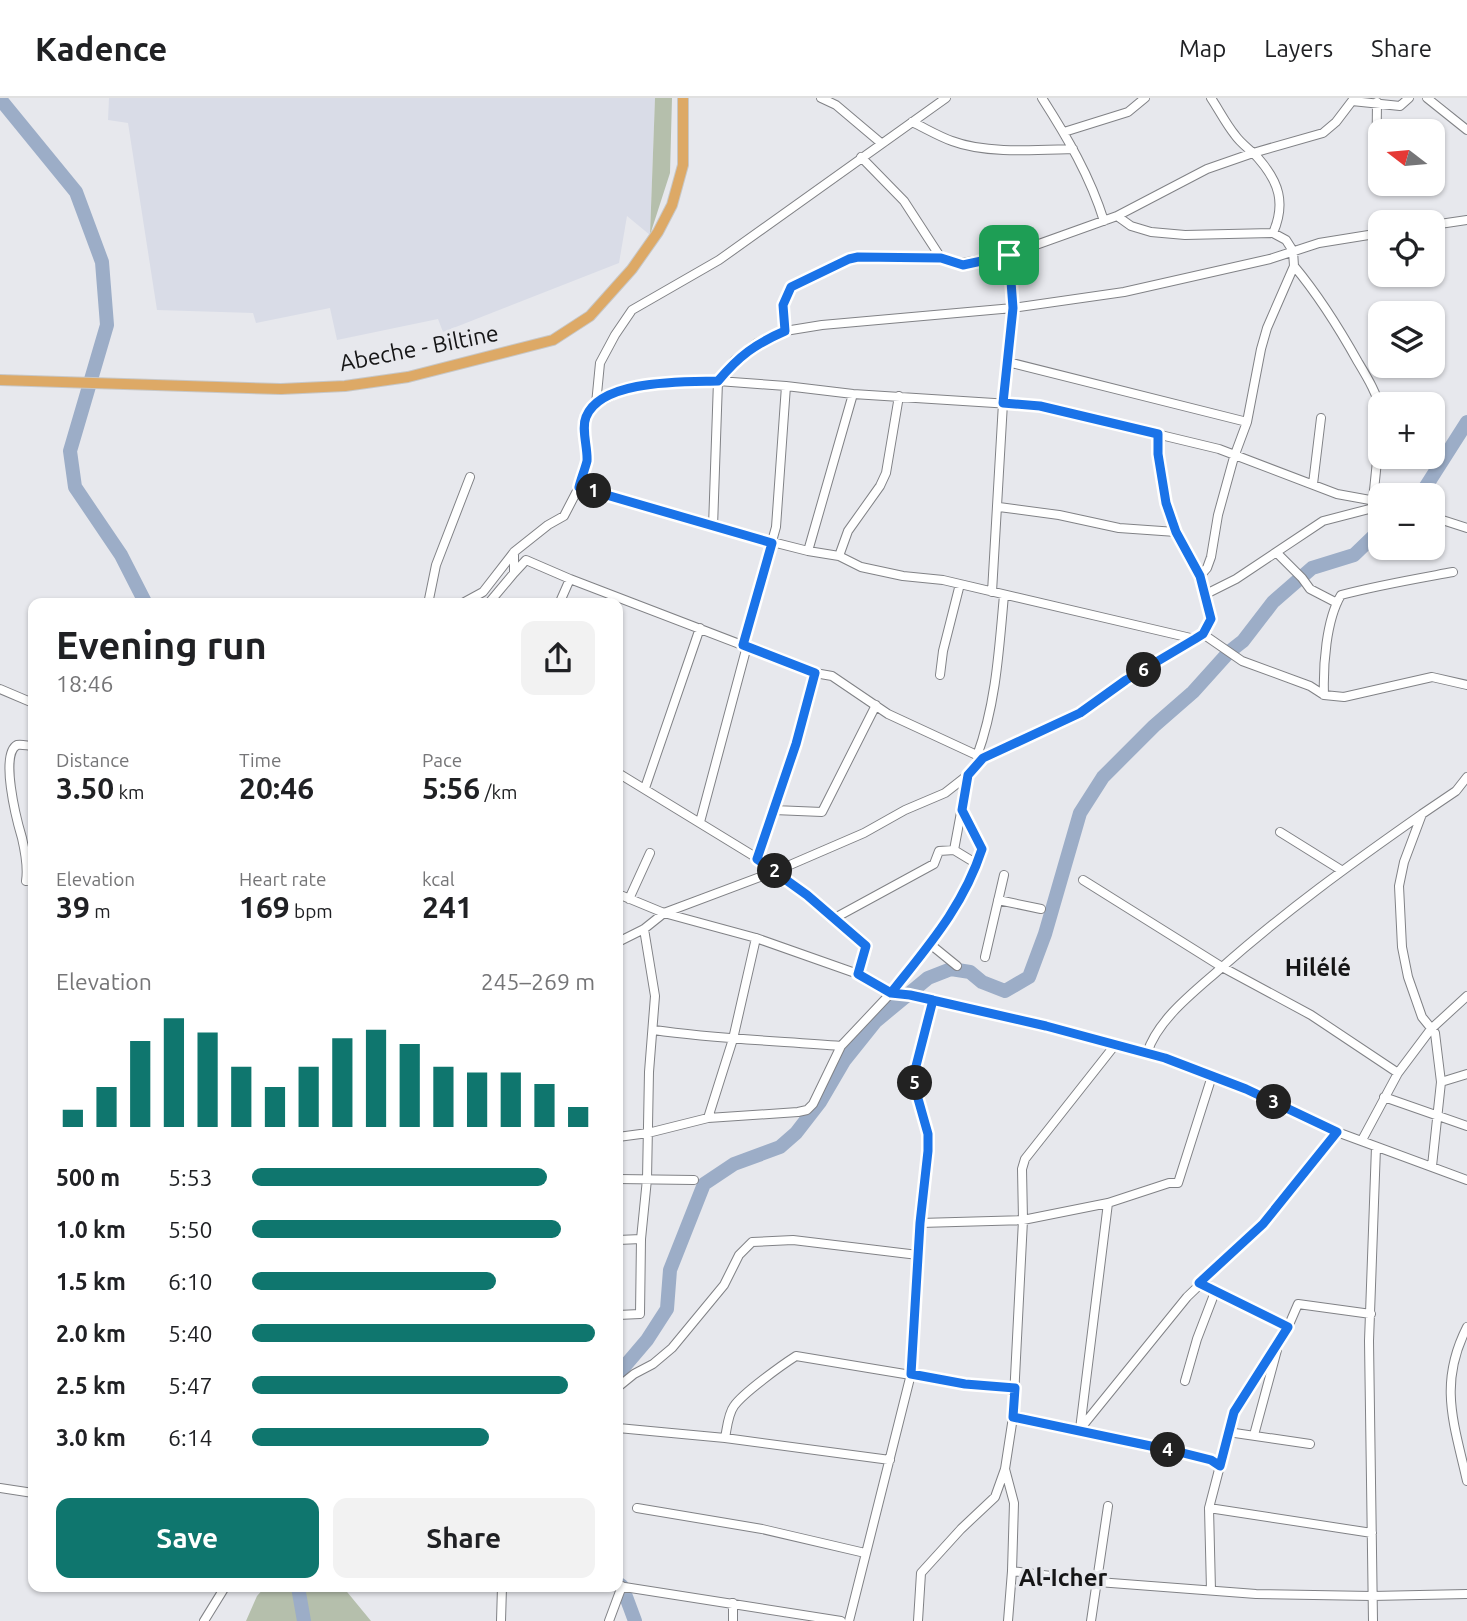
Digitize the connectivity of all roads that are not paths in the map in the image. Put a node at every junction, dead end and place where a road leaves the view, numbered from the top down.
1 (683, 98) edge
2 (821, 98) edge
3 (946, 98) edge
4 (1042, 98) edge
5 (1145, 98) edge
6 (1211, 98) edge
7 (1409, 98) edge
8 (1427, 98) edge
9 (1349, 99) edge
10 (1377, 103) junction
11 (1377, 119) edge
12 (912, 122) junction
13 (1467, 130) edge
14 (1064, 132) junction
15 (881, 143) junction
16 (1073, 149) junction
17 (1253, 153) junction
18 (861, 158) junction
19 (1118, 216) junction
20 (1467, 220) edge
21 (1104, 221) junction
22 (1445, 223) edge
23 (1273, 233) junction
24 (1368, 235) edge
25 (1293, 251) junction
26 (1009, 255) junction
27 (941, 258) junction
28 (1294, 266) junction
29 (1013, 308) junction
30 (785, 331) junction
31 (1007, 362) junction
32 (0, 380) edge
33 (718, 381) junction
34 (786, 386) junction
35 (1373, 392) edge
36 (853, 394) junction
37 (899, 396) junction
38 (1003, 403) junction
39 (596, 404) junction
40 (1321, 418) dead end
41 (1247, 422) junction
42 (1158, 434) junction
43 (1234, 457) junction
44 (470, 477) dead end
45 (1314, 484) junction
46 (579, 487) junction
47 (1368, 501) edge
48 (1368, 506) edge
49 (999, 507) junction
50 (1445, 521) edge
51 (713, 527) junction
52 (1467, 528) edge
53 (1176, 532) junction
54 (772, 543) junction
55 (807, 551) junction
56 (514, 552) junction
57 (1277, 553) junction
58 (839, 556) junction
59 (1453, 572) dead end
60 (514, 573) junction
61 (1200, 576) junction
62 (570, 579) junction
63 (960, 584) junction
64 (992, 593) junction
65 (1206, 594) junction
66 (1004, 595) junction
67 (429, 598) edge
68 (472, 598) edge
69 (493, 598) edge
70 (562, 598) edge
71 (620, 598) edge
72 (623, 599) edge
73 (1337, 603) junction
74 (700, 628) junction
75 (1203, 634) junction
76 (1195, 639) junction
77 (745, 645) junction
78 (815, 673) junction
79 (940, 675) dead end
80 (1467, 685) edge
81 (0, 689) edge
82 (1324, 695) junction
83 (28, 701) edge
84 (876, 705) junction
85 (28, 746) edge
86 (980, 757) junction
87 (968, 775) junction
88 (623, 776) edge
89 (1467, 777) edge
90 (645, 788) junction
91 (774, 810) junction
92 (962, 810) junction
93 (1422, 814) junction
94 (700, 822) junction
95 (1280, 832) dead end
96 (954, 850) junction
97 (650, 853) dead end
98 (757, 859) junction
99 (977, 864) junction
100 (1341, 870) junction
101 (776, 871) junction
102 (1004, 874) dead end
103 (1083, 880) dead end
104 (26, 881) dead end
105 (623, 896) edge
106 (629, 899) junction
107 (998, 900) junction
108 (1041, 909) dead end
109 (664, 913) junction
110 (833, 919) junction
111 (644, 929) junction
112 (756, 938) junction
113 (623, 940) edge
114 (930, 944) junction
115 (985, 957) dead end
116 (957, 966) dead end
117 (1222, 967) junction
118 (858, 974) junction
119 (891, 993) junction
120 (1467, 996) edge
121 (933, 1000) junction
122 (1432, 1029) junction
123 (654, 1030) junction
124 (733, 1039) junction
125 (1115, 1045) junction
126 (841, 1046) junction
127 (1147, 1053) junction
128 (1398, 1073) junction
129 (1467, 1074) edge
130 (1212, 1076) junction
131 (1440, 1082) junction
132 (1384, 1097) junction
133 (1439, 1115) junction
134 (708, 1118) junction
135 (1467, 1126) edge
136 (1337, 1132) junction
137 (648, 1133) junction
138 (623, 1136) edge
139 (1362, 1140) junction
140 (1376, 1147) junction
141 (1432, 1166) junction
142 (623, 1179) edge
143 (647, 1179) junction
144 (694, 1180) dead end
145 (1467, 1180) edge
146 (1108, 1203) junction
147 (1023, 1220) junction
148 (920, 1223) junction
149 (640, 1239) junction
150 (623, 1240) edge
151 (918, 1255) junction
152 (1199, 1283) junction
153 (1215, 1292) junction
154 (1371, 1314) junction
155 (623, 1315) edge
156 (1288, 1327) junction
157 (1467, 1327) edge
158 (1280, 1341) junction
159 (911, 1374) junction
160 (1185, 1381) dead end
161 (623, 1383) edge
162 (1015, 1388) junction
163 (1013, 1417) junction
164 (1063, 1426) junction
165 (623, 1428) edge
166 (1080, 1429) junction
167 (1228, 1432) junction
168 (1254, 1435) junction
169 (725, 1438) junction
170 (1310, 1444) dead end
171 (890, 1460) junction
172 (1220, 1466) junction
173 (1005, 1469) junction
174 (1467, 1481) edge
175 (0, 1488) edge
176 (28, 1492) edge
177 (1108, 1506) dead end
178 (637, 1508) dead end
179 (1209, 1508) junction
180 (1371, 1533) junction
181 (865, 1553) junction
182 (1013, 1572) junction
183 (1098, 1582) junction
184 (623, 1586) edge
185 (1211, 1590) junction
186 (222, 1592) edge
187 (502, 1592) edge
188 (618, 1592) edge
189 (1467, 1594) edge
190 (1372, 1596) junction
191 (733, 1603) junction
192 (823, 1619) edge
193 (204, 1621) edge
194 (501, 1621) edge
195 (609, 1621) edge
196 (733, 1621) edge
197 (841, 1621) edge
198 (849, 1621) edge
199 (918, 1621) edge
200 (1008, 1621) edge
201 (1091, 1621) edge
202 (1373, 1621) edge

1 - 32 main road, Abeche - Biltine
2 - 15 street
3 - 12 street
4 - 14 street
5 - 14 street
6 - 17 street
7 - 10 street
8 - 13 street
9 - 10 street
9 - 17 street
10 - 11 street
12 - 15 street
12 - 16 street
14 - 16 street
15 - 18 street
16 - 21 street
17 - 19 street
17 - 23 street
18 - 27 street
18 - 39 street
19 - 21 street
19 - 23 street
20 - 22 street
21 - 26 street
23 - 25 street
24 - 25 street
25 - 28 street
25 - 29 street
26 - 27 street
26 - 29 street
27 - 30 street
28 - 35 street
28 - 41 street
29 - 30 street
29 - 31 street
30 - 33 street
31 - 38 street
31 - 41 street
33 - 34 street
33 - 39 street
33 - 51 street
34 - 36 street
34 - 54 street
36 - 37 street
36 - 55 street
37 - 38 street
37 - 58 street
38 - 42 street
38 - 49 street
39 - 46 street
40 - 45 street
41 - 43 street
42 - 43 street
42 - 53 street
43 - 45 street
43 - 61 street
44 - 67 street
45 - 47 street
46 - 51 street
46 - 56 street
48 - 57 street
49 - 53 street
49 - 64 street
50 - 52 street
51 - 54 street
53 - 61 street
54 - 55 street
54 - 77 street
55 - 58 street
56 - 60 street
56 - 68 street
57 - 65 street
57 - 73 street
58 - 63 street
59 - 73 street
60 - 62 street
60 - 69 street
61 - 65 street
62 - 70 street
62 - 71 street
63 - 64 street
63 - 79 street
64 - 66 street
65 - 75 street
66 - 76 street
66 - 86 street
72 - 74 street
73 - 82 street
74 - 77 street
74 - 90 street
75 - 76 street
75 - 82 street
76 - 86 street
77 - 78 street
77 - 94 street
78 - 84 street
78 - 91 street
80 - 82 street
81 - 83 street
84 - 86 street
84 - 91 street
85 - 104 street
86 - 87 street
87 - 92 street
87 - 101 street
88 - 90 street
89 - 93 street
90 - 94 street
91 - 98 street
92 - 96 street
92 - 99 street
93 - 100 street
93 - 122 street
94 - 98 street
95 - 100 street
96 - 99 street
96 - 110 street
97 - 106 street
98 - 101 street
99 - 114 street
100 - 117 street
101 - 109 street
101 - 110 street
102 - 107 street
103 - 117 street
105 - 106 street
106 - 109 street
107 - 108 street
107 - 115 street
109 - 111 street
109 - 112 street
110 - 118 street
111 - 113 street
111 - 123 street
112 - 118 street
112 - 124 street
114 - 116 street
114 - 119 street
117 - 127 street
117 - 128 street
118 - 119 street
119 - 121 street
119 - 126 street
120 - 122 street
121 - 125 street
121 - 148 street
122 - 128 street
122 - 131 street
123 - 124 street
123 - 137 street
124 - 126 street
124 - 134 street
125 - 127 street
125 - 147 street
126 - 134 street
127 - 130 street
128 - 132 street
129 - 131 street
130 - 136 street
130 - 146 street
131 - 133 street
132 - 133 street
132 - 139 street
133 - 135 street
133 - 141 street
134 - 137 street
136 - 139 street
136 - 152 street
137 - 138 street
137 - 143 street
139 - 140 street
140 - 141 street
140 - 154 street
141 - 145 street
142 - 143 street
143 - 144 street
143 - 149 street
146 - 147 street
146 - 166 street
147 - 148 street
147 - 162 street
148 - 151 street
149 - 150 street
149 - 155 street
151 - 159 street
151 - 161 street
152 - 153 street
152 - 166 street
153 - 156 street
153 - 160 street
154 - 156 street
154 - 180 street
156 - 158 street
157 - 174 street
158 - 167 street
158 - 168 street
159 - 162 street
159 - 169 street
159 - 171 street
162 - 163 street
163 - 164 street
163 - 173 street
164 - 166 street
164 - 172 street
165 - 169 street
167 - 168 street
167 - 172 street
168 - 170 street
169 - 171 street
171 - 181 street
172 - 179 street
173 - 182 street
173 - 199 street
175 - 176 street
177 - 183 street
178 - 181 street
179 - 180 street
179 - 185 street
180 - 190 street
181 - 198 street
182 - 183 street
182 - 200 street
183 - 185 street
183 - 201 street
184 - 191 street
185 - 190 street
186 - 193 street
187 - 194 street
188 - 195 street
189 - 190 street
190 - 202 street
191 - 192 street
191 - 196 street
192 - 197 street

